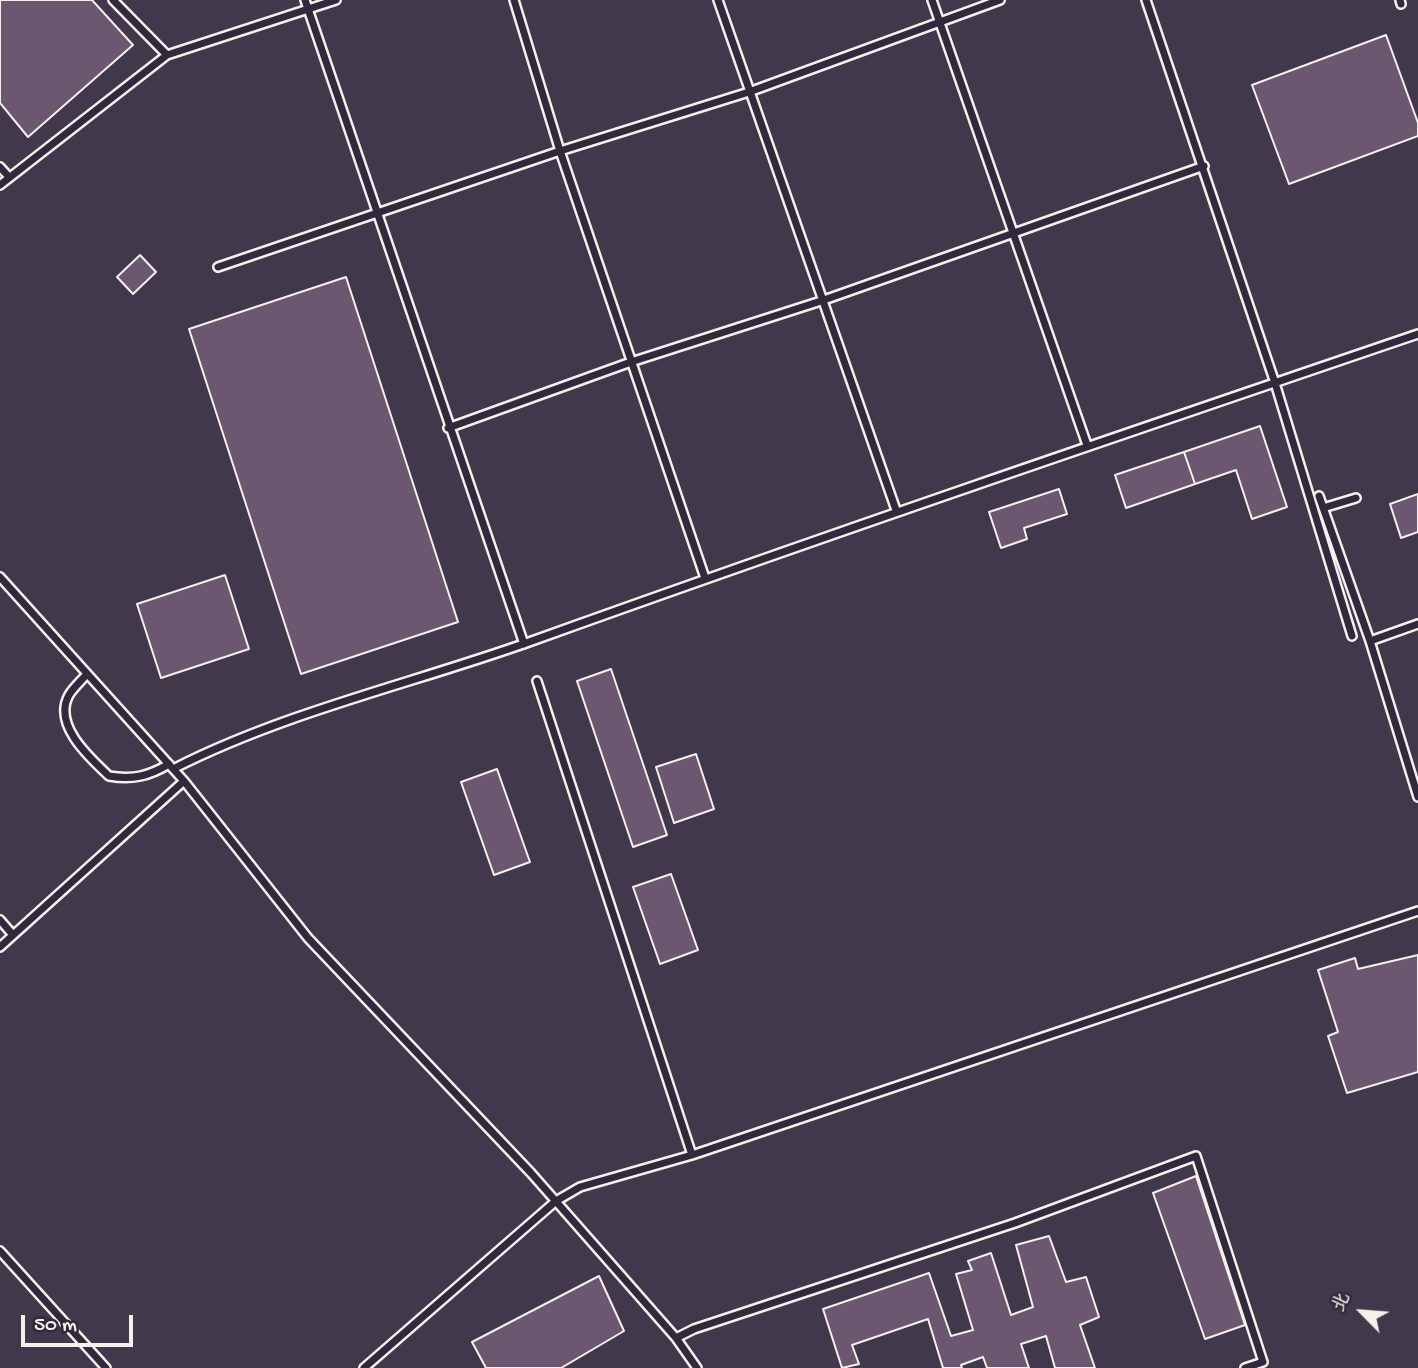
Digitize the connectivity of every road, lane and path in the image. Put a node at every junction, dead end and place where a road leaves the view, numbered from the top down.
1 (113, 0) edge
2 (304, 0) edge
3 (336, 0) edge
4 (514, 0) edge
5 (718, 0) edge
6 (932, 0) edge
7 (1000, 0) edge
8 (1146, 0) edge
9 (308, 9) junction
10 (938, 21) junction
11 (167, 54) junction
12 (749, 92) junction
13 (560, 151) junction
14 (1204, 166) junction
15 (0, 167) edge
16 (9, 177) junction
17 (0, 186) edge
18 (378, 215) junction
19 (1011, 234) junction
20 (218, 267) dead end
21 (821, 301) junction
22 (1418, 334) edge
23 (631, 362) junction
24 (1275, 383) junction
25 (448, 428) junction
26 (1087, 445) junction
27 (1319, 496) dead end
28 (1356, 498) dead end
29 (1323, 508) junction
30 (895, 510) junction
31 (0, 576) edge
32 (705, 578) junction
33 (1418, 624) edge
34 (1352, 636) dead end
35 (1370, 641) junction
36 (524, 644) junction
37 (87, 674) junction
38 (537, 681) dead end
39 (171, 766) junction
40 (184, 781) junction
41 (1418, 797) edge
42 (1418, 911) edge
43 (0, 920) edge
44 (13, 935) junction
45 (0, 947) edge
46 (692, 1155) junction
47 (556, 1201) junction
48 (0, 1251) edge
49 (677, 1338) junction
50 (106, 1368) edge
51 (363, 1368) edge
52 (697, 1368) edge
53 (1245, 1368) edge

1 - 11 lane
2 - 9 lane
3 - 9 lane
4 - 13 lane
5 - 12 lane
6 - 10 lane
7 - 10 lane
8 - 14 lane
9 - 11 lane
9 - 18 lane
10 - 12 lane
10 - 19 lane
11 - 16 lane
12 - 13 lane
12 - 21 lane
13 - 18 lane
13 - 23 lane
14 - 19 lane
14 - 24 lane
15 - 16 lane
16 - 17 lane
18 - 20 lane
18 - 25 lane
19 - 21 lane
19 - 26 lane
21 - 23 lane
21 - 30 lane
22 - 24 lane
23 - 25 lane
23 - 32 lane
24 - 26 lane
24 - 34 lane
25 - 36 lane
26 - 30 lane
27 - 29 lane
28 - 29 lane
29 - 35 lane
30 - 32 lane
31 - 37 lane
32 - 36 lane
33 - 35 lane
35 - 41 lane
36 - 39 lane
37 - 39 lane
37 - 39 lane
38 - 46 lane
39 - 40 lane
40 - 44 lane
40 - 47 lane
42 - 46 lane
43 - 44 lane
44 - 45 lane
46 - 47 lane
47 - 49 lane
47 - 51 lane
48 - 50 lane
49 - 52 lane
49 - 53 lane

